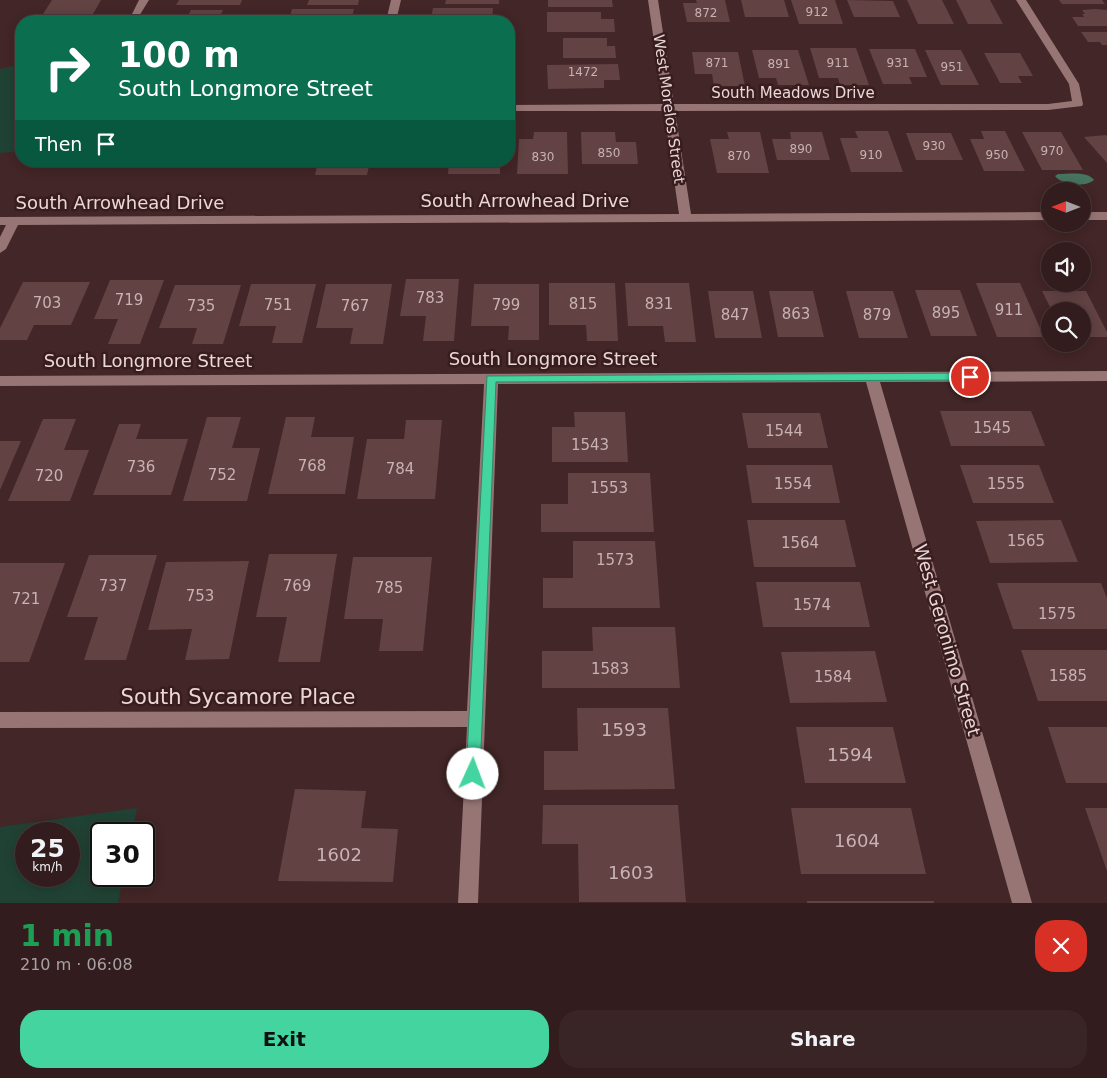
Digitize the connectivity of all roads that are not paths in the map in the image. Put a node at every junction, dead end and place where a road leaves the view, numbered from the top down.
1 (144, 0) edge
2 (396, 0) edge
3 (653, 0) edge
4 (1021, 0) edge
5 (136, 15) edge
6 (392, 15) edge
7 (515, 108) edge
8 (668, 108) junction
9 (1041, 216) edge
10 (1091, 216) edge
11 (1107, 216) edge
12 (685, 217) junction
13 (0, 221) edge
14 (14, 221) junction
15 (0, 248) edge
16 (1107, 376) edge
17 (872, 377) junction
18 (491, 378) junction
19 (0, 380) edge
20 (475, 719) junction
21 (0, 720) edge
22 (468, 903) edge
23 (1022, 903) edge

1 - 5 street
2 - 6 street
3 - 8 street, West Morelos Street
4 - 8 street, South Meadows Drive
7 - 8 street, South Meadows Drive
8 - 12 street, West Morelos Street
9 - 12 street, South Arrowhead Drive
10 - 11 street
12 - 14 street, South Arrowhead Drive
13 - 14 street, South Arrowhead Drive
14 - 15 street
16 - 17 street, South Longmore Street
17 - 18 street, South Longmore Street
17 - 23 street, West Geronimo Street
18 - 19 street, South Longmore Street
18 - 20 street
20 - 21 street, South Sycamore Place
20 - 22 street

